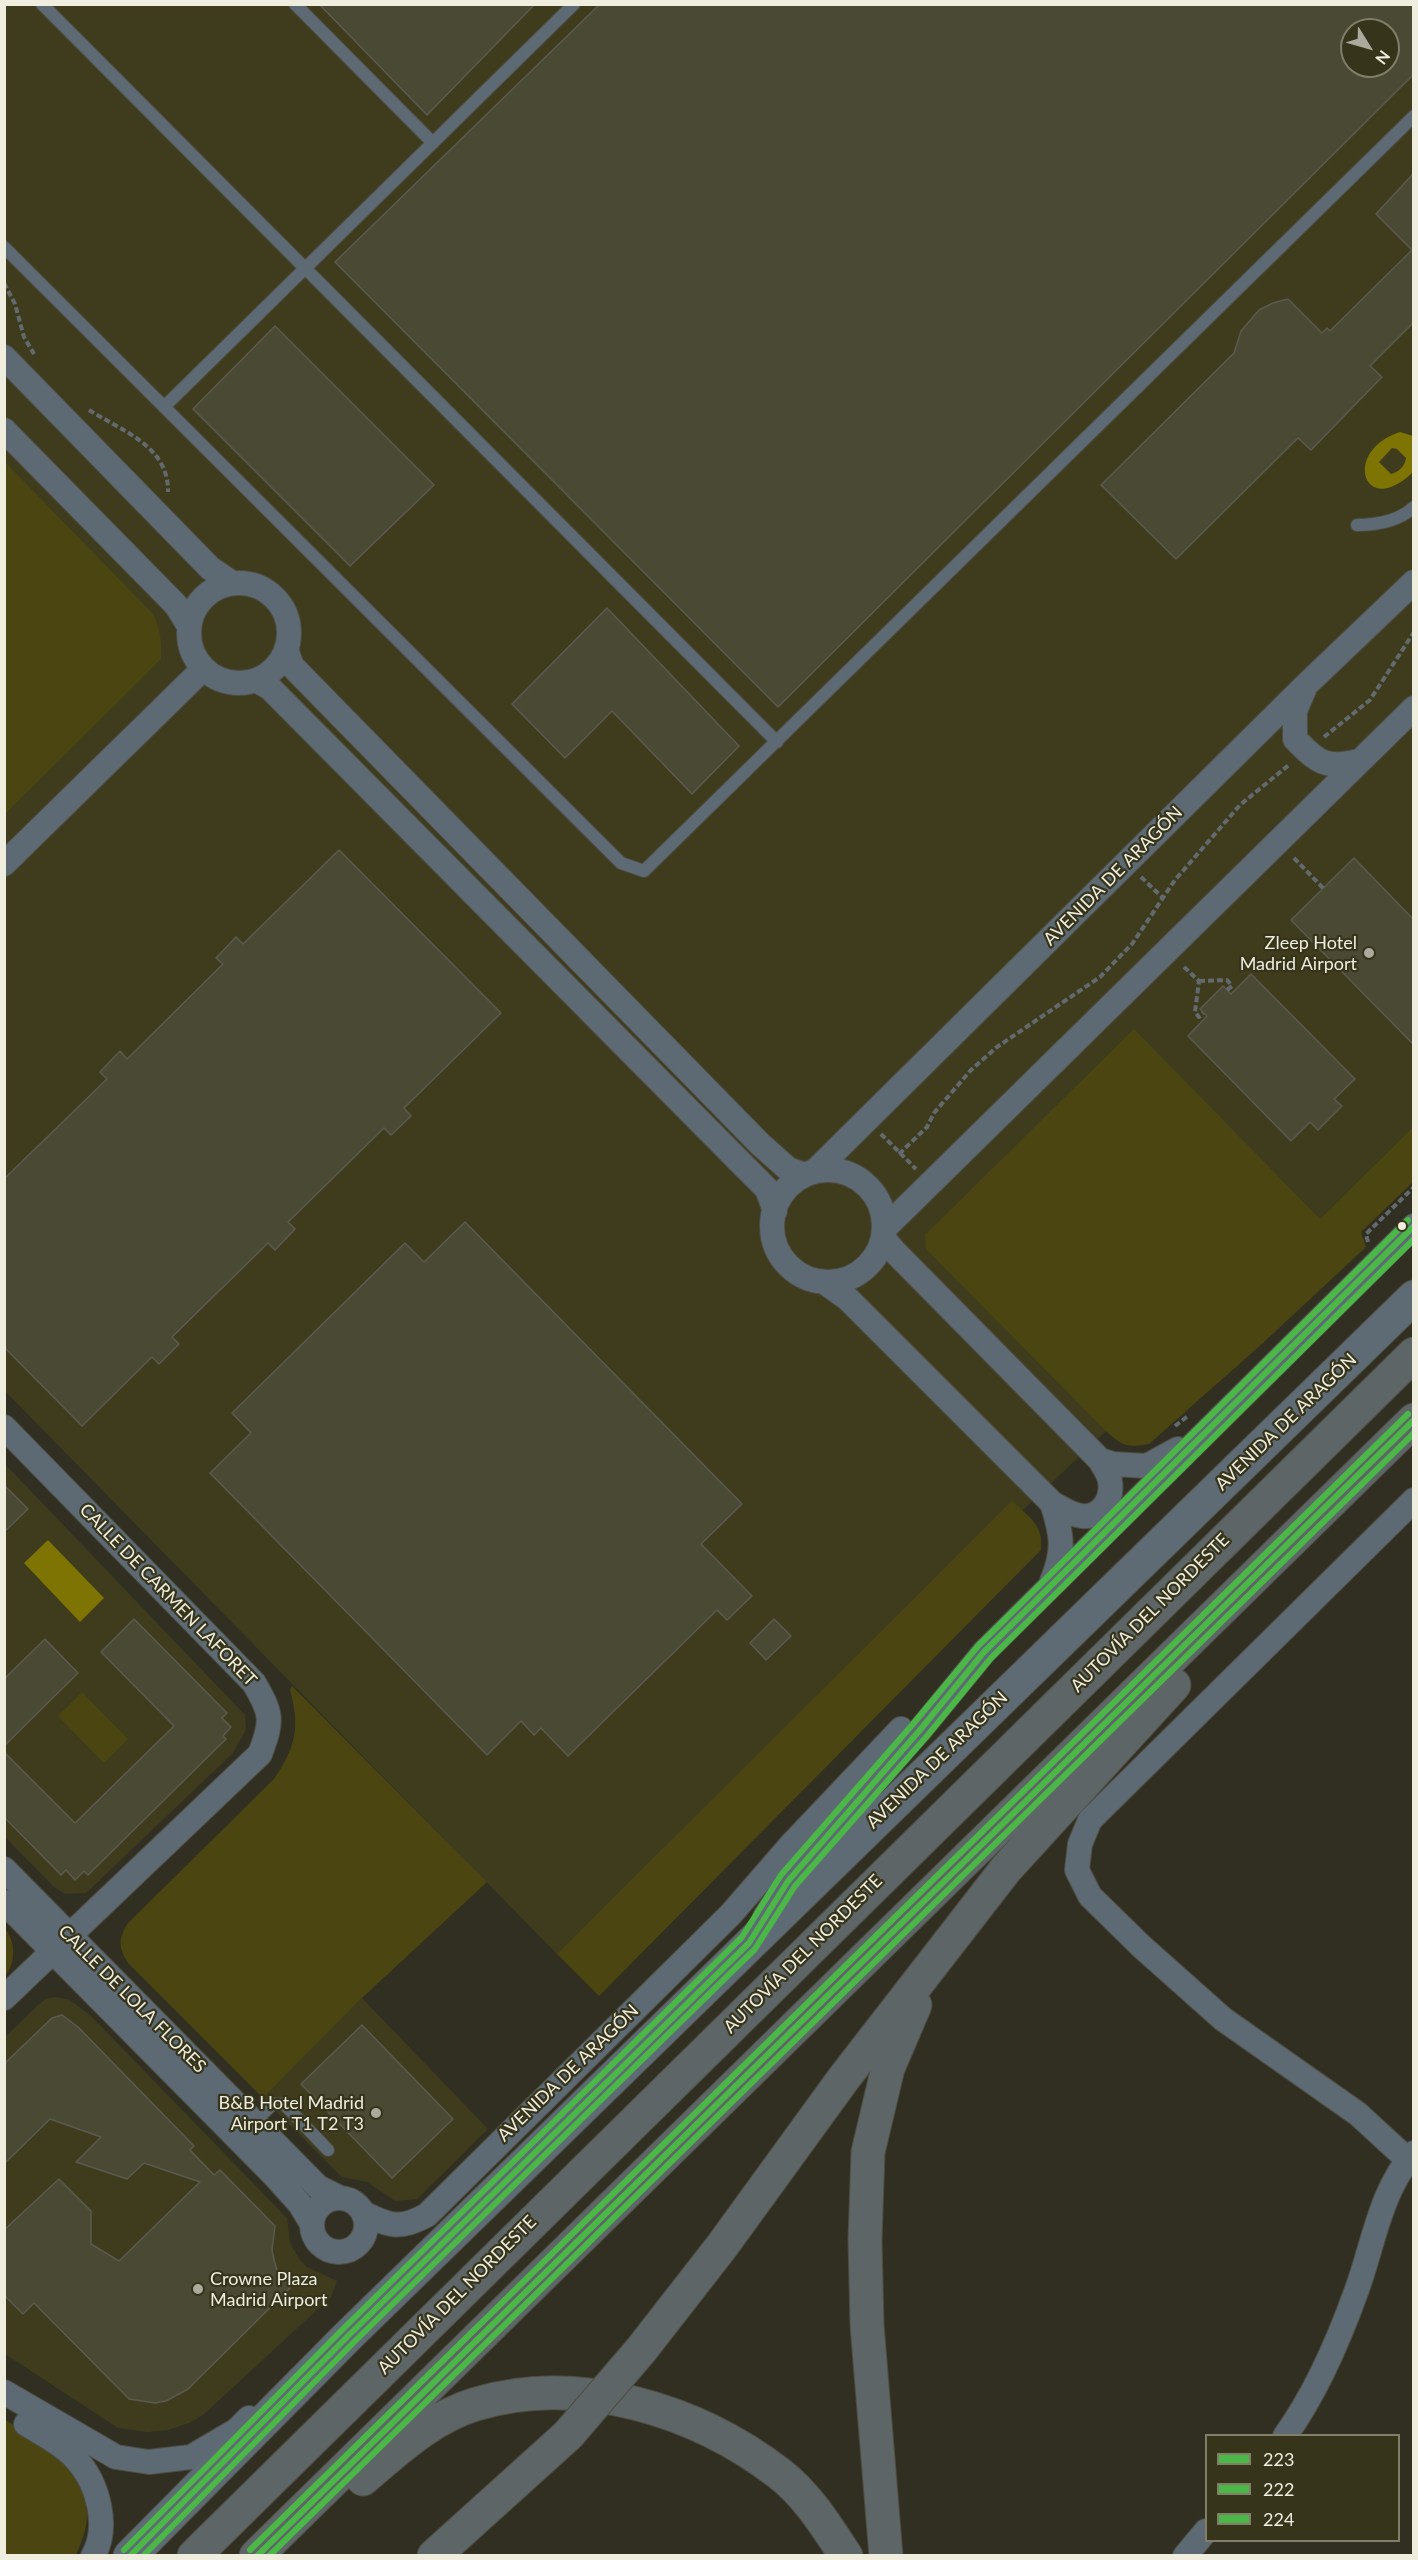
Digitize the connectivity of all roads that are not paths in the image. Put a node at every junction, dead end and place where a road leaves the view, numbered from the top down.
1 (42, 4) edge
2 (295, 4) edge
3 (574, 4) edge
4 (1413, 116) edge
5 (433, 143) junction
6 (4, 247) edge
7 (308, 268) junction
8 (4, 357) edge
9 (164, 408) junction
10 (4, 430) edge
11 (1412, 510) edge
12 (1357, 525) dead end
13 (1413, 582) edge
14 (232, 583) junction
15 (189, 626) junction
16 (286, 650) junction
17 (203, 669) junction
18 (256, 680) junction
19 (1306, 685) junction
20 (1413, 708) edge
21 (777, 742) junction
22 (1359, 761) junction
23 (4, 864) edge
24 (809, 1174) junction
25 (775, 1211) junction
26 (1413, 1226) edge
27 (884, 1233) junction
28 (824, 1282) junction
29 (1413, 1297) edge
30 (1413, 1354) edge
31 (1413, 1421) edge
32 (4, 1427) edge
33 (1201, 1437) junction
34 (1100, 1460) junction
35 (1413, 1500) edge
36 (1052, 1503) junction
37 (1050, 1585) junction
38 (984, 1652) junction
39 (4, 1869) edge
40 (1006, 1869) junction
41 (4, 1902) edge
42 (749, 1942) junction
43 (60, 1944) junction
44 (4, 1998) edge
45 (254, 2122) junction
46 (328, 2150) dead end
47 (1411, 2157) edge
48 (340, 2198) junction
49 (363, 2213) junction
50 (312, 2224) junction
51 (349, 2335) junction
52 (4, 2392) edge
53 (4, 2409) edge
54 (1286, 2434) edge
55 (725, 2438) junction
56 (1205, 2532) edge
57 (93, 2556) edge
58 (130, 2556) edge
59 (194, 2556) edge
60 (256, 2556) edge
61 (272, 2556) edge
62 (434, 2556) edge
63 (830, 2556) edge
64 (846, 2556) edge
65 (886, 2556) edge
66 (1185, 2556) edge

1 - 7 lane
2 - 5 lane
3 - 5 lane
4 - 21 lane
5 - 7 lane
6 - 9 lane
7 - 9 lane
7 - 21 lane
8 - 14 street
9 - 21 lane
10 - 15 street
11 - 12 lane
13 - 19 street, AVENIDA DE ARAGÓN
14 - 15 street
14 - 16 street
15 - 17 street
16 - 18 street
16 - 24 street
17 - 18 street
17 - 23 street
18 - 25 street
19 - 22 street
19 - 24 street, AVENIDA DE ARAGÓN
20 - 22 street
22 - 27 street
24 - 25 street
24 - 27 street
25 - 28 street
26 - 33 street
27 - 28 street
27 - 34 street
28 - 36 street
29 - 42 street, AVENIDA DE ARAGÓN
30 - 59 highway, AUTOVÍA DEL NORDESTE
31 - 40 highway
31 - 60 highway
32 - 43 street, CALLE DE CARMEN LAFORET
33 - 34 street
33 - 37 street
34 - 36 street
35 - 47 street
36 - 37 street
37 - 38 street
38 - 42 street
38 - 49 street, AVENIDA DE ARAGÓN
39 - 43 street, CALLE DE LOLA FLORES
40 - 62 highway, bridge
40 - 65 highway
41 - 43 street, CALLE DE LOLA FLORES
42 - 51 street, AVENIDA DE ARAGÓN
43 - 44 street, CALLE DE CARMEN LAFORET
43 - 45 street, CALLE DE LOLA FLORES
43 - 50 street, CALLE DE LOLA FLORES
45 - 46 lane
45 - 48 street, CALLE DE LOLA FLORES
47 - 54 street
48 - 49 street
48 - 50 street
49 - 50 street
51 - 52 street
51 - 58 street, AVENIDA DE ARAGÓN
53 - 57 street
55 - 61 highway
55 - 63 highway
55 - 64 highway
56 - 66 street

